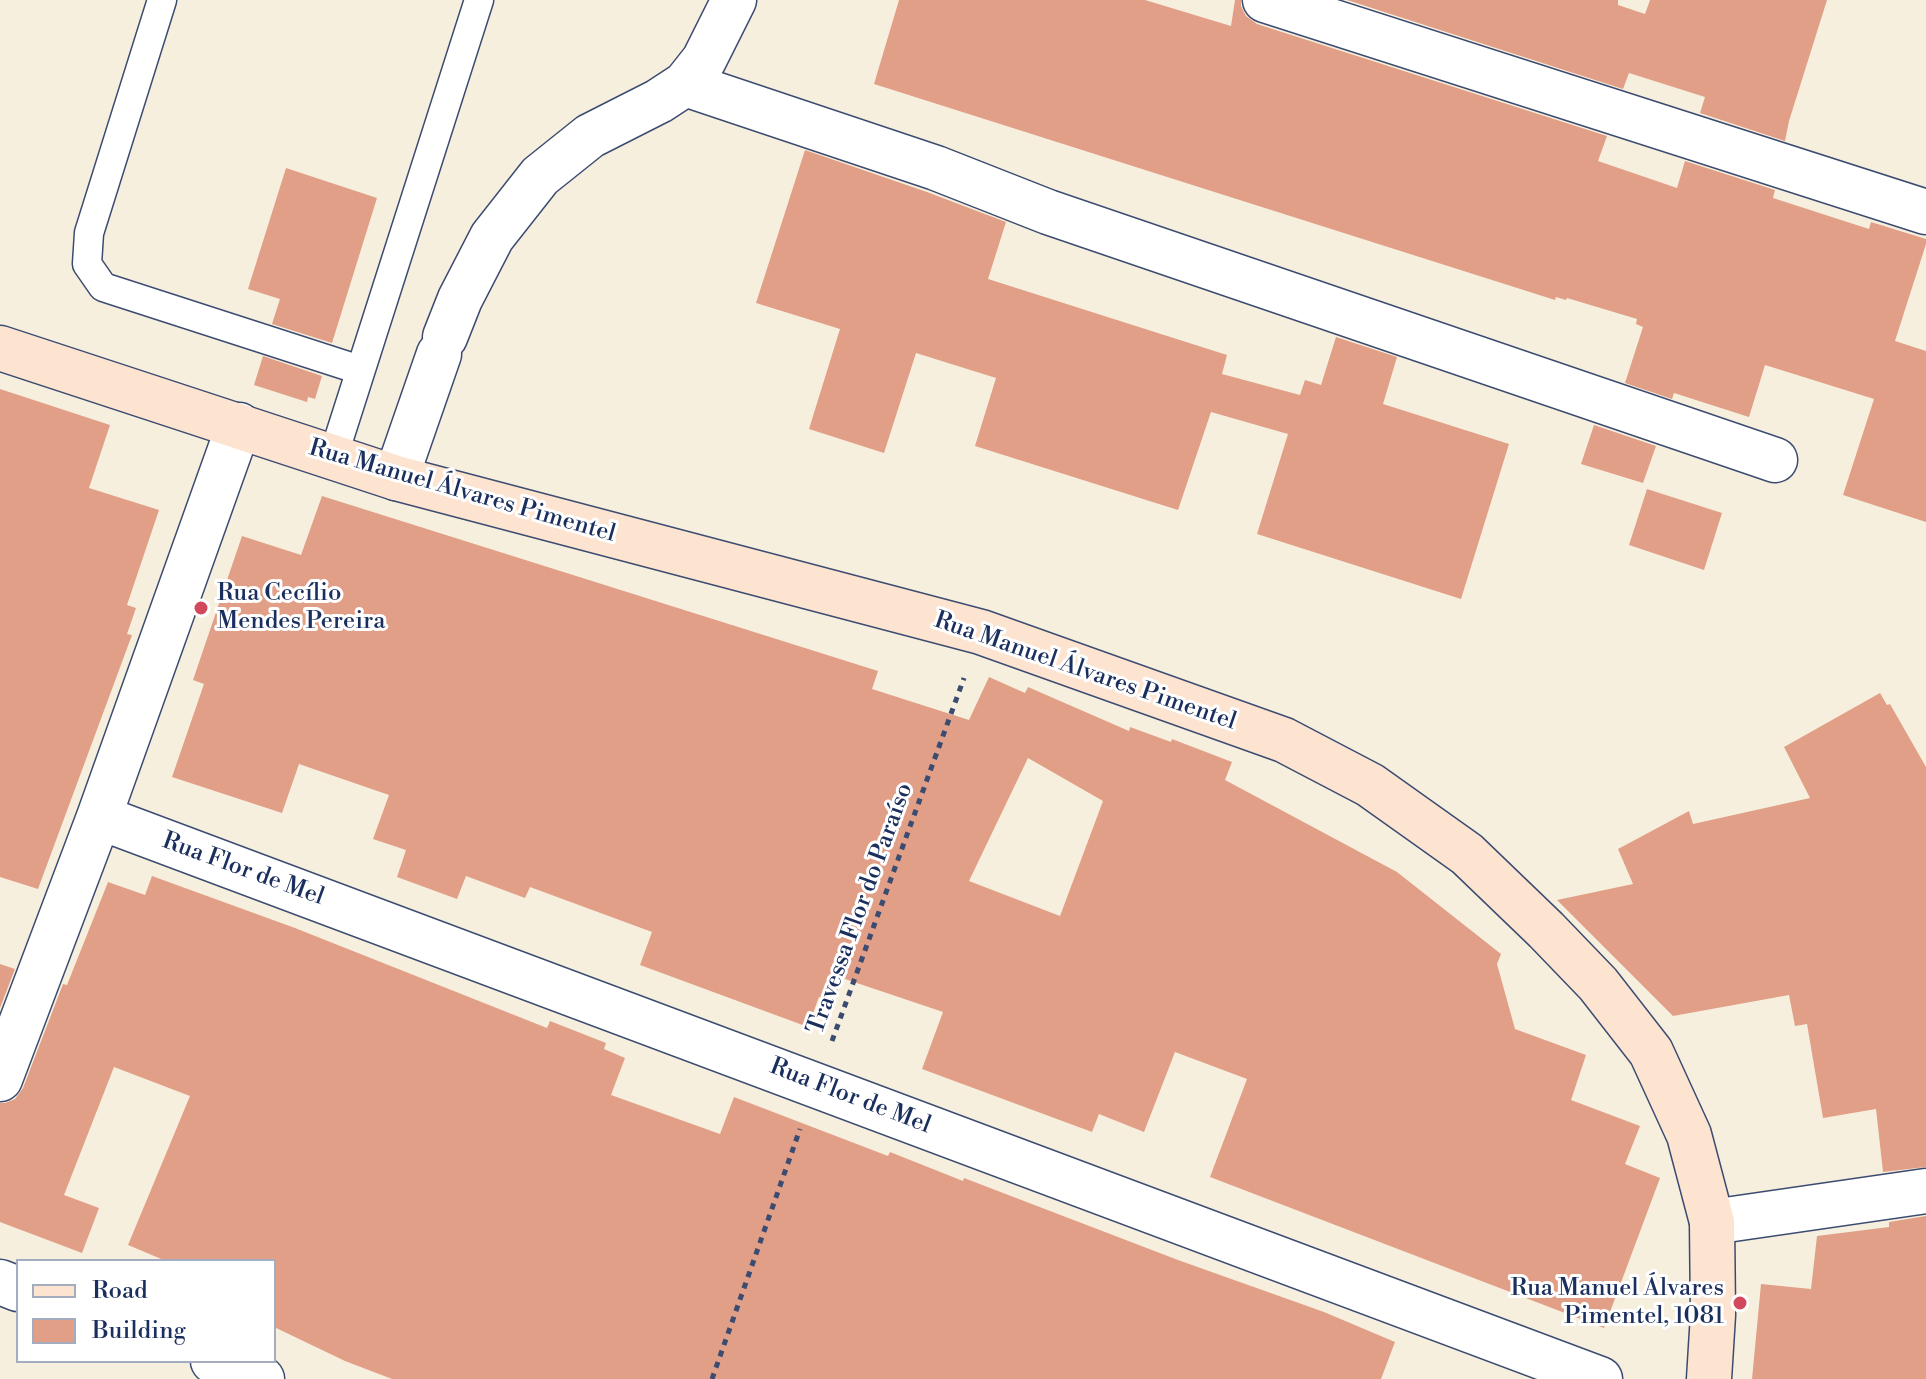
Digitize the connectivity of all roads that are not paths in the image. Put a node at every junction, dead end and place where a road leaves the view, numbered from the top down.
1 (162, 0) edge
2 (479, 0) edge
3 (734, 0) edge
4 (1265, 0) edge
5 (685, 84) junction
6 (1925, 209) edge
7 (0, 348) edge
8 (360, 370) junction
9 (239, 425) junction
10 (333, 457) junction
11 (1775, 460) dead end
12 (396, 478) junction
13 (99, 817) junction
14 (0, 1079) edge
15 (1926, 1191) edge
16 (1712, 1222) junction
17 (218, 1363) edge
18 (262, 1379) edge
19 (1600, 1379) edge
20 (1709, 1379) edge

1 - 8 lane
2 - 8 lane
3 - 5 street
4 - 6 street
5 - 11 street
5 - 12 street
7 - 9 street, Rua Manuel Álvares Pimentel
8 - 10 lane
9 - 10 street, Rua Manuel Álvares Pimentel
9 - 13 street
10 - 12 street, Rua Manuel Álvares Pimentel
12 - 16 street, Rua Manuel Álvares Pimentel
13 - 14 street
13 - 19 street, Rua Flor de Mel
15 - 16 street
16 - 20 street, Rua Manuel Álvares Pimentel
17 - 18 street

